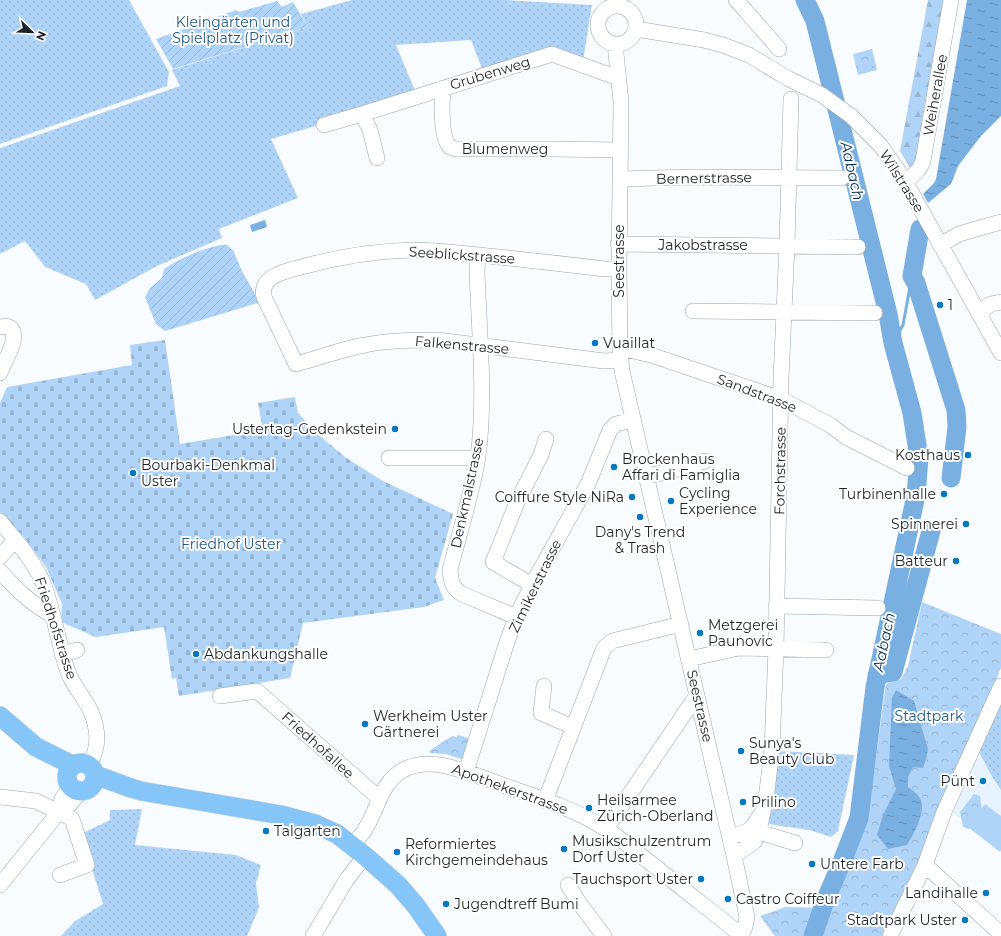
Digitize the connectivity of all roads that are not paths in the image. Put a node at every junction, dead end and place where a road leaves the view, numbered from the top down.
1 (736, 0) edge
2 (951, 0) edge
3 (622, 3) edge
4 (636, 28) junction
5 (615, 44) junction
6 (779, 49) dead end
7 (618, 78) junction
8 (443, 88) junction
9 (791, 98) dead end
10 (362, 114) junction
11 (324, 125) dead end
12 (620, 150) junction
13 (377, 158) dead end
14 (788, 177) junction
15 (842, 178) dead end
16 (620, 179) junction
17 (905, 181) junction
18 (1001, 222) edge
19 (618, 244) junction
20 (787, 245) junction
21 (940, 245) junction
22 (858, 247) dead end
23 (478, 255) junction
24 (618, 269) junction
25 (264, 286) joint
26 (1001, 302) edge
27 (693, 311) dead end
28 (784, 312) junction
29 (875, 313) dead end
30 (978, 313) junction
31 (0, 328) edge
32 (480, 346) junction
33 (1001, 353) edge
34 (620, 355) junction
35 (0, 373) edge
36 (781, 399) junction
37 (632, 420) junction
38 (546, 439) dead end
39 (389, 458) dead end
40 (477, 458) junction
41 (705, 461) dead end
42 (907, 468) dead end
43 (646, 477) junction
44 (0, 521) edge
45 (15, 540) junction
46 (0, 558) edge
47 (0, 571) edge
48 (532, 585) junction
49 (776, 606) junction
50 (878, 608) dead end
51 (52, 615) junction
52 (516, 618) junction
53 (681, 624) junction
54 (776, 648) junction
55 (826, 650) dead end
56 (689, 660) junction
57 (544, 686) dead end
58 (1001, 686) edge
59 (697, 695) junction
60 (220, 696) dead end
61 (0, 716) edge
62 (573, 727) junction
63 (466, 772) junction
64 (81, 777) junction
65 (0, 797) edge
66 (379, 798) junction
67 (545, 801) junction
68 (764, 807) junction
69 (59, 812) junction
70 (606, 829) junction
71 (759, 832) junction
72 (730, 837) junction
73 (795, 843) dead end
74 (359, 850) junction
75 (734, 856) junction
76 (925, 864) junction
77 (60, 875) dead end
78 (0, 885) edge
79 (568, 885) dead end
80 (1001, 934) edge
81 (313, 936) edge
82 (437, 936) edge
83 (604, 936) edge
84 (742, 936) edge
85 (890, 936) edge

1 - 6 street
2 - 17 street, Weiherallee
3 - 4 street
3 - 5 street
4 - 5 street
4 - 17 street, Wilstrasse
5 - 7 street, Seestrasse
7 - 8 street, Grubenweg
7 - 12 street, Seestrasse
8 - 10 street, Grubenweg
8 - 12 street, Blumenweg
9 - 14 street, Forchstrasse
10 - 11 street, Grubenweg
10 - 13 street
12 - 16 street, Seestrasse
14 - 15 street
14 - 16 street, Bernerstrasse
14 - 20 street, Forchstrasse
16 - 19 street, Seestrasse
17 - 21 street, Wilstrasse
18 - 21 street
19 - 20 street, Jakobstrasse
19 - 24 street, Seestrasse
20 - 22 street
20 - 28 street, Forchstrasse
21 - 30 street, Wilstrasse
23 - 24 street, Seeblickstrasse
23 - 25 street, Seeblickstrasse
23 - 32 street, Denkmalstrasse
24 - 34 street, Seestrasse
25 - 32 street, Falkenstrasse
26 - 30 street
27 - 28 street
28 - 29 street
28 - 36 street, Forchstrasse
30 - 33 street, Wilstrasse
31 - 35 street
32 - 34 street, Falkenstrasse
32 - 40 street, Denkmalstrasse
34 - 36 street, Sandstrasse
34 - 37 street, Seestrasse
36 - 42 street, Sandstrasse
36 - 49 street, Forchstrasse
37 - 43 street, Seestrasse
37 - 48 street, Zimikerstrasse
38 - 48 street
39 - 40 street
40 - 52 street, Denkmalstrasse
41 - 43 street
43 - 53 street, Seestrasse
44 - 45 street, Friedhofstrasse
45 - 46 street
45 - 51 street, Friedhofstrasse
47 - 51 street
48 - 52 street, Zimikerstrasse
49 - 50 street
49 - 54 street, Forchstrasse
51 - 64 street, Friedhofstrasse
52 - 63 street, Zimikerstrasse
53 - 56 street, Seestrasse
53 - 62 street
54 - 55 street
54 - 56 street
54 - 68 street, Forchstrasse
56 - 59 street, Seestrasse
57 - 62 street
58 - 76 street
59 - 70 street
59 - 72 street, Seestrasse
60 - 66 street, Friedhofallee
61 - 64 main road
62 - 67 street
63 - 66 street, Apothekerstrasse
63 - 67 street, Apothekerstrasse
64 - 69 street, Friedhofstrasse
64 - 74 main road
65 - 69 street
66 - 74 street, Apothekerstrasse
67 - 70 street, Apothekerstrasse
68 - 71 street, Forchstrasse
68 - 72 street, Forchstrasse
69 - 77 street
69 - 78 street, Friedhofstrasse
70 - 84 street, Apothekerstrasse
71 - 73 street
71 - 75 street, Forchstrasse
72 - 75 street, Seestrasse
74 - 81 street, Apothekerstrasse
74 - 82 main road
75 - 84 street, Seestrasse
76 - 80 street
76 - 85 street
79 - 83 street

